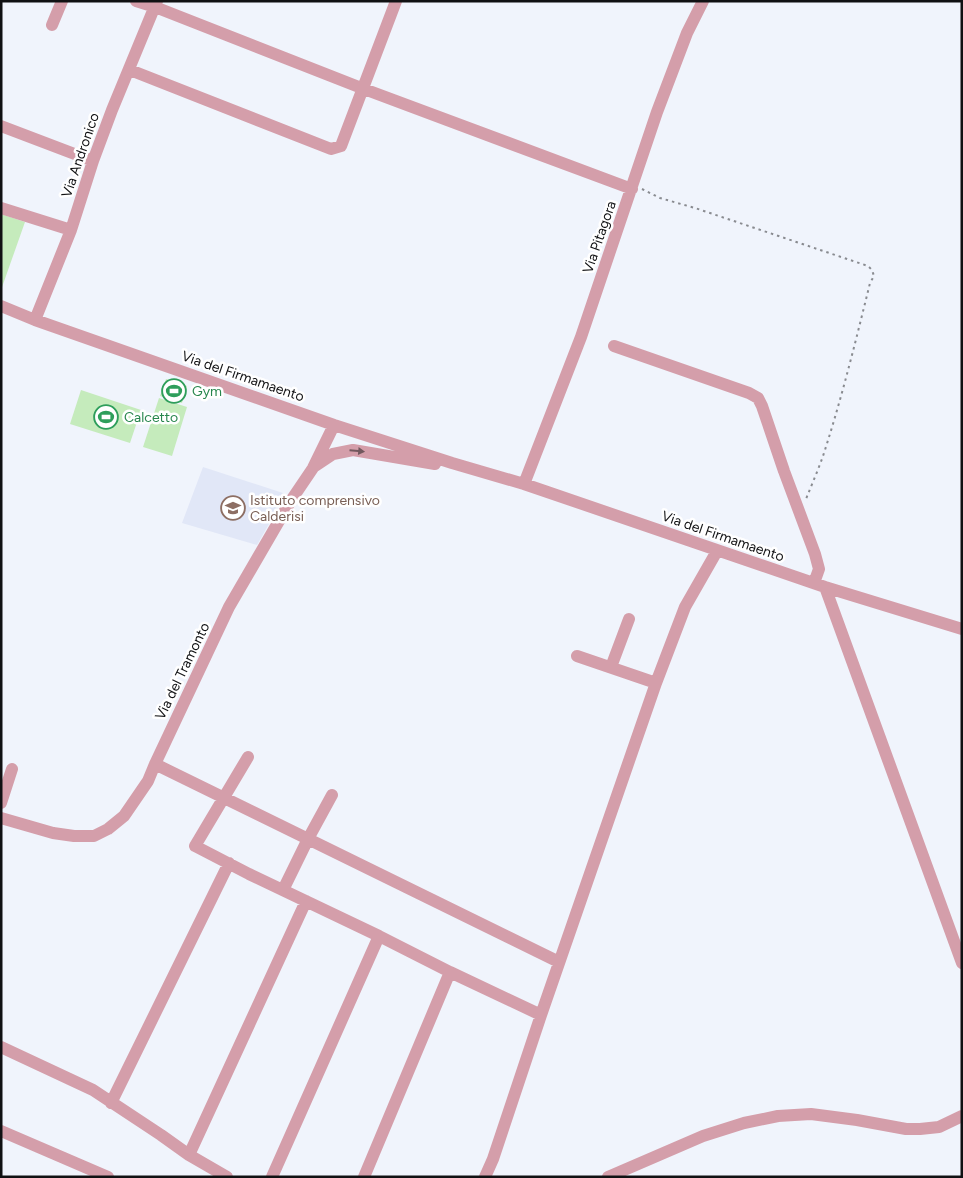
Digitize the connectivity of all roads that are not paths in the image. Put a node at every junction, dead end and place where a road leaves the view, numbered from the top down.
1 (62, 1) edge
2 (136, 1) edge
3 (396, 1) edge
4 (703, 1) edge
5 (156, 4) edge
6 (52, 26) dead end
7 (130, 70) junction
8 (364, 89) junction
9 (1, 126) edge
10 (92, 161) junction
11 (632, 187) junction
12 (1, 208) edge
13 (72, 230) junction
14 (1, 306) edge
15 (35, 320) junction
16 (614, 346) dead end
17 (334, 425) junction
18 (313, 468) junction
19 (476, 470) junction
20 (524, 484) junction
21 (718, 550) junction
22 (820, 585) junction
23 (629, 619) dead end
24 (962, 629) edge
25 (577, 656) dead end
26 (611, 667) junction
27 (656, 683) junction
28 (248, 757) dead end
29 (155, 764) junction
30 (12, 769) dead end
31 (332, 796) dead end
32 (223, 797) junction
33 (1, 803) edge
34 (1, 818) edge
35 (308, 839) junction
36 (230, 863) junction
37 (283, 890) junction
38 (306, 901) junction
39 (378, 936) junction
40 (559, 962) junction
41 (962, 963) edge
42 (450, 972) junction
43 (541, 1015) junction
44 (1, 1047) edge
45 (112, 1103) junction
46 (962, 1116) edge
47 (1, 1132) edge
48 (188, 1155) junction
49 (108, 1177) edge
50 (227, 1177) edge
51 (272, 1177) edge
52 (364, 1177) edge
53 (485, 1177) edge
54 (608, 1177) edge

1 - 6 street
2 - 5 street
3 - 8 street
4 - 11 street, Via Pitagora
5 - 7 street, Via Andronico
5 - 8 street
7 - 8 street
7 - 10 street, Via Andronico
8 - 11 street
9 - 10 street
10 - 13 street, Via Andronico
11 - 20 street, Via Pitagora
12 - 13 street
13 - 15 street, Via Andronico
14 - 15 street, Via del Firmamaento
15 - 17 street, Via del Firmamaento
16 - 22 street
17 - 18 street, Via del Tramonto
17 - 19 street, Via del Firmamaento
18 -> 19 street, Via del Firmamaento
18 - 29 street, Via del Tramonto
19 - 20 street, Via del Firmamaento
20 - 21 street, Via del Firmamaento
21 - 22 street, Via del Firmamaento
21 - 27 street
22 - 24 street, Via del Firmamaento
22 - 41 street
23 - 26 street
25 - 26 street
26 - 27 street
27 - 40 street
28 - 32 street
29 - 32 street
29 - 34 street, Via del Tramonto
30 - 33 street
31 - 35 street
32 - 35 street
32 - 36 street
35 - 37 street
35 - 40 street
36 - 37 street
36 - 45 street
37 - 38 street
38 - 39 street
38 - 48 street
39 - 42 street
39 - 51 street
40 - 43 street
42 - 43 street
42 - 52 street
43 - 53 street
44 - 45 street
45 - 48 street
46 - 54 street
47 - 49 street
48 - 50 street

